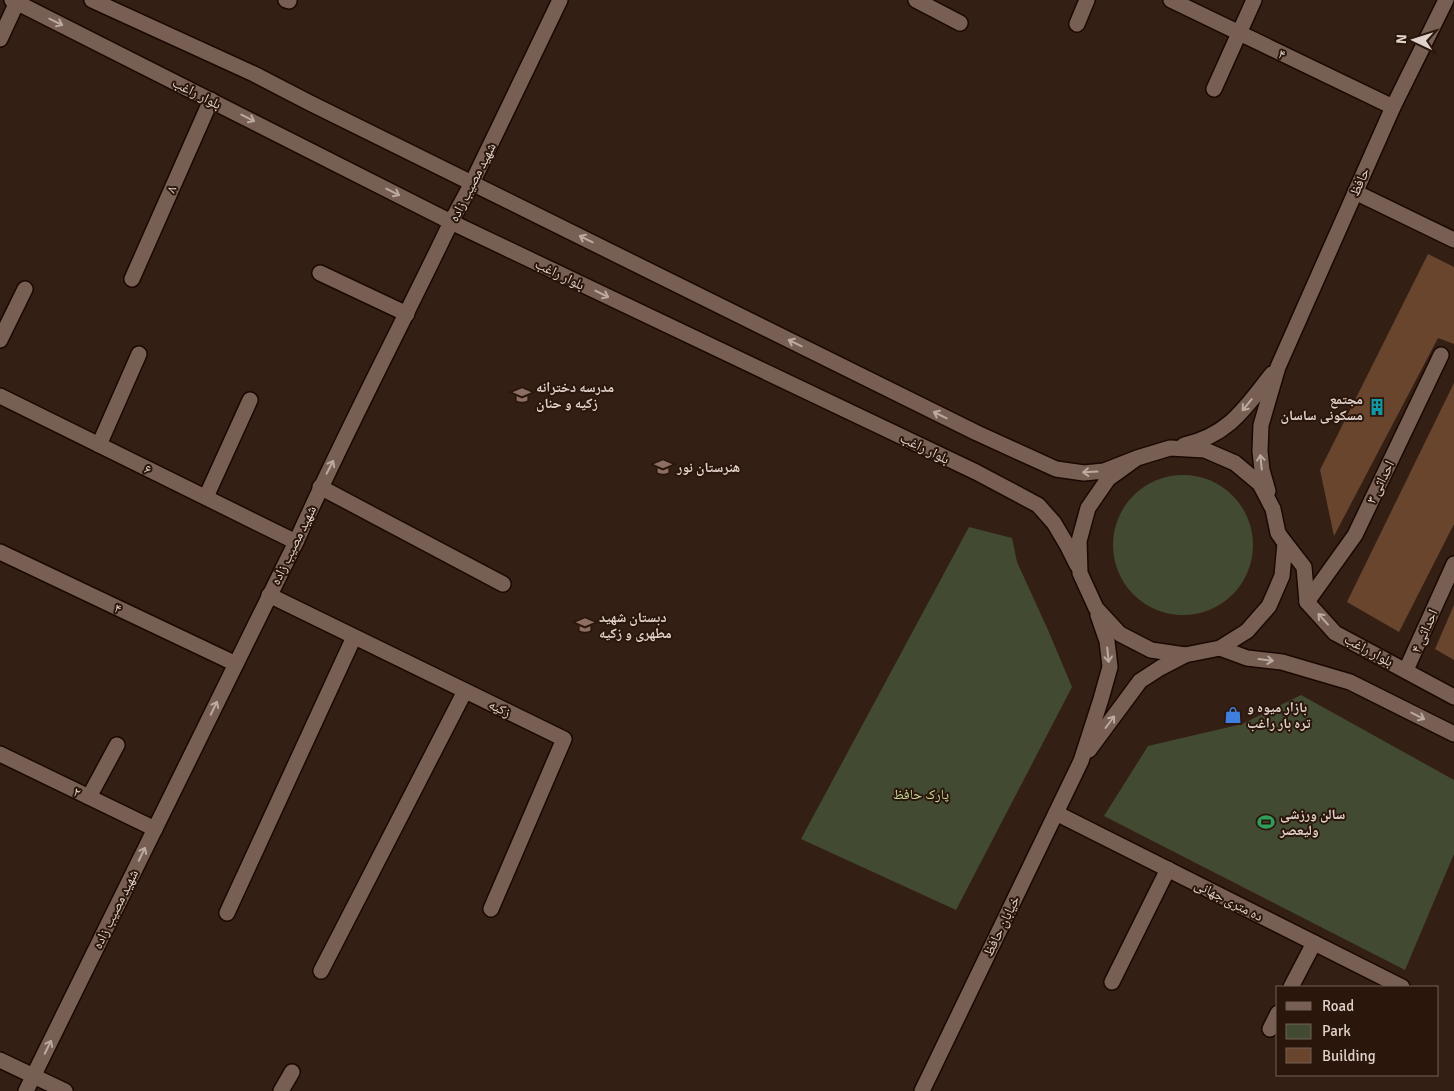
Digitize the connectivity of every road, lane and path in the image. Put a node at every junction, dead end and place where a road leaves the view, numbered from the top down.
1 (560, 0) edge
2 (916, 0) edge
3 (1087, 0) edge
4 (1171, 0) edge
5 (1254, 0) edge
6 (1446, 0) edge
7 (15, 1) edge
8 (102, 2) edge
9 (960, 23) dead end
10 (1076, 24) dead end
11 (1240, 34) junction
12 (0, 39) edge
13 (1214, 89) dead end
14 (211, 100) junction
15 (1392, 108) junction
16 (472, 183) junction
17 (1355, 192) junction
18 (451, 222) junction
19 (1454, 240) edge
20 (320, 273) dead end
21 (132, 278) dead end
22 (25, 290) dead end
23 (407, 314) junction
24 (0, 340) edge
25 (139, 354) dead end
26 (1441, 355) dead end
27 (1278, 367) junction
28 (0, 396) edge
29 (250, 400) dead end
30 (99, 444) junction
31 (1170, 448) junction
32 (1136, 458) junction
33 (320, 487) junction
34 (206, 497) junction
35 (1273, 509) junction
36 (1278, 533) junction
37 (296, 542) junction
38 (0, 552) edge
39 (1454, 564) edge
40 (1080, 573) junction
41 (503, 584) dead end
42 (268, 595) junction
43 (1307, 602) junction
44 (1096, 608) junction
45 (354, 637) junction
46 (1220, 648) junction
47 (1185, 655) junction
48 (236, 664) junction
49 (1406, 670) junction
50 (465, 691) junction
51 (1454, 697) edge
52 (1454, 734) edge
53 (117, 744) dead end
54 (0, 754) edge
55 (1081, 761) junction
56 (89, 797) junction
57 (1056, 813) junction
58 (155, 829) junction
59 (1168, 869) junction
60 (491, 909) dead end
61 (227, 913) dead end
62 (1314, 943) junction
63 (321, 970) dead end
64 (1112, 982) dead end
65 (1292, 986) edge
66 (1400, 986) edge
67 (1276, 1018) edge
68 (1270, 1029) dead end
69 (0, 1060) edge
70 (292, 1072) dead end
71 (33, 1077) junction
72 (26, 1091) edge
73 (65, 1091) edge
74 (281, 1091) edge
75 (922, 1091) edge

1 - 16 street, شهید مصیب زاده
2 - 9 street
3 - 10 street
4 - 11 street, ۴
5 - 11 street
6 - 15 street, حافظ
7 - 12 street
7 -> 14 street, بلوار راغب
8 - 16 street
11 - 13 street
11 - 15 street, ۴
14 -> 18 street, بلوار راغب
14 - 21 street, ۸
15 - 17 street, حافظ
16 - 18 street, شهید مصیب زاده
32 -> 16 street
17 - 19 street
17 - 27 street, حافظ
18 - 23 street, شهید مصیب زاده
18 -> 40 street, بلوار راغب
20 - 23 street
22 - 24 street
33 -> 23 street, شهید مصیب زاده
25 - 30 street
26 - 43 street, احداثی ۳
27 -> 31 street, حافظ
35 -> 27 street, حافظ
28 - 30 street, ۶
29 - 34 street
30 - 34 street, ۶
31 - 32 street
31 - 35 street
32 - 40 street
33 - 37 street, شهید مصیب زاده
33 - 41 street
34 - 37 street, ۶
35 - 36 street
36 - 43 street
36 - 46 street
37 - 42 street, شهید مصیب زاده
38 - 48 street, ۴
39 - 49 street, احداثی ۴
40 - 44 street, بلوار راغب
42 - 45 street, زکیه
42 - 48 street, شهید مصیب زاده
49 -> 43 street, بلوار راغب
44 - 47 street
44 -> 55 street, خیابان حافظ
45 - 50 street, زکیه
45 - 61 street
46 - 47 street
46 -> 52 street
55 -> 47 street, خیابان حافظ
58 -> 48 street, شهید مصیب زاده
49 - 51 street, بلوار راغب
50 - 60 street, زکیه
50 - 63 street
53 - 56 street
54 - 56 street, ۲
55 - 57 street, خیابان حافظ
56 - 58 street, ۲
57 - 59 street, ده متری جهانی
57 - 75 street, خیابان حافظ
71 -> 58 street, شهید مصیب زاده
59 - 62 street, ده متری جهانی
59 - 64 street
62 - 65 street
62 - 66 street, ده متری جهانی
67 - 68 street
69 - 71 street
70 - 74 street
71 - 72 street, شهید مصیب زاده
71 - 73 street

